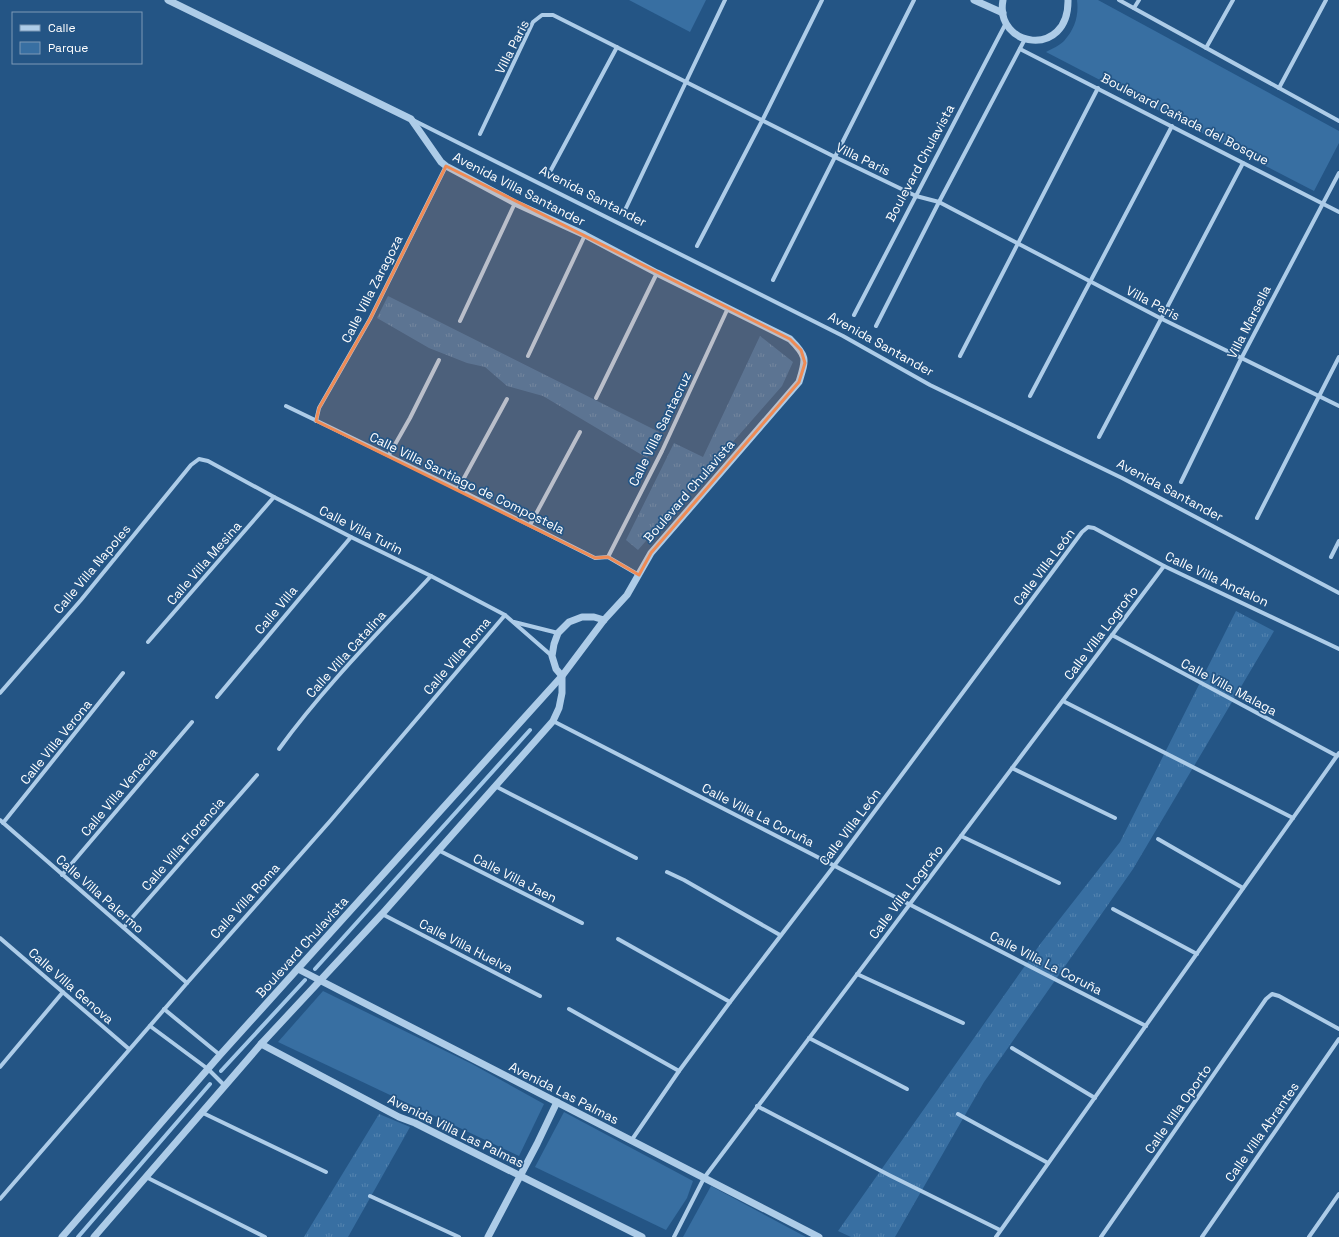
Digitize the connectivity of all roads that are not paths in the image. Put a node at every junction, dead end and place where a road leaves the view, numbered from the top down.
1 (168, 0) edge
2 (726, 0) edge
3 (822, 0) edge
4 (914, 0) edge
5 (974, 0) edge
6 (1003, 0) edge
7 (1068, 0) edge
8 (1120, 0) edge
9 (1139, 0) edge
10 (1232, 0) edge
11 (1326, 0) edge
12 (1134, 8) junction
13 (1003, 13) junction
14 (1006, 23) junction
15 (1025, 39) junction
16 (617, 47) junction
17 (1206, 48) junction
18 (1020, 49) junction
19 (687, 82) junction
20 (1098, 88) junction
21 (1279, 88) junction
22 (411, 119) junction
23 (763, 120) junction
24 (1339, 122) edge
25 (1172, 126) junction
26 (480, 134) dead end
27 (835, 157) junction
28 (1243, 163) junction
29 (446, 166) junction
30 (551, 170) dead end
31 (1339, 173) edge
32 (916, 196) junction
33 (939, 202) junction
34 (515, 203) junction
35 (1322, 203) junction
36 (626, 208) dead end
37 (1339, 212) edge
38 (585, 235) junction
39 (1018, 244) junction
40 (697, 246) dead end
41 (658, 273) junction
42 (773, 280) dead end
43 (1090, 281) junction
44 (728, 308) junction
45 (854, 315) dead end
46 (1160, 318) junction
47 (460, 321) dead end
48 (876, 326) dead end
49 (528, 356) dead end
50 (960, 356) dead end
51 (1339, 357) edge
52 (1241, 358) junction
53 (439, 360) dead end
54 (799, 382) joint
55 (1030, 396) dead end
56 (1320, 396) junction
57 (596, 398) dead end
58 (507, 399) dead end
59 (286, 406) dead end
60 (1339, 406) edge
61 (316, 421) junction
62 (580, 432) dead end
63 (1099, 437) dead end
64 (389, 455) junction
65 (199, 459) joint
66 (1181, 482) dead end
67 (458, 489) junction
68 (274, 497) junction
69 (1257, 518) dead end
70 (530, 525) junction
71 (1088, 527) joint
72 (351, 537) junction
73 (1339, 541) edge
74 (608, 557) junction
75 (1331, 557) dead end
76 (1164, 566) junction
77 (639, 575) junction
78 (431, 576) junction
79 (1339, 592) edge
80 (505, 615) junction
81 (604, 620) junction
82 (513, 622) junction
83 (558, 632) junction
84 (1112, 635) junction
85 (148, 642) dead end
86 (1339, 649) edge
87 (552, 656) junction
88 (123, 673) dead end
89 (562, 676) junction
90 (0, 693) edge
91 (216, 697) dead end
92 (1062, 701) junction
93 (553, 721) junction
94 (192, 722) dead end
95 (279, 749) dead end
96 (1338, 754) edge
97 (1012, 768) junction
98 (257, 775) dead end
99 (496, 786) junction
100 (1115, 818) dead end
101 (1293, 818) junction
102 (2, 822) edge
103 (961, 836) junction
104 (1158, 839) dead end
105 (438, 850) junction
106 (636, 858) dead end
107 (834, 866) junction
108 (667, 872) dead end
109 (62, 875) junction
110 (1059, 883) dead end
111 (1243, 888) junction
112 (909, 904) junction
113 (1113, 909) dead end
114 (382, 914) junction
115 (582, 923) dead end
116 (124, 927) junction
117 (780, 935) junction
118 (0, 938) edge
119 (618, 939) dead end
120 (4, 941) junction
121 (0, 946) edge
122 (1197, 954) junction
123 (298, 970) junction
124 (857, 974) junction
125 (320, 980) junction
126 (187, 982) junction
127 (63, 992) junction
128 (540, 996) dead end
129 (730, 1002) junction
130 (164, 1009) junction
131 (569, 1009) dead end
132 (963, 1023) dead end
133 (150, 1026) junction
134 (1146, 1026) junction
135 (1339, 1029) edge
136 (809, 1038) junction
137 (1339, 1039) edge
138 (261, 1044) junction
139 (1012, 1048) dead end
140 (129, 1049) junction
141 (220, 1055) junction
142 (0, 1067) edge
143 (208, 1069) junction
144 (679, 1071) junction
145 (225, 1086) junction
146 (907, 1090) dead end
147 (1095, 1098) junction
148 (557, 1102) junction
149 (757, 1106) junction
150 (202, 1113) junction
151 (958, 1114) dead end
152 (631, 1140) junction
153 (1048, 1163) junction
154 (326, 1172) dead end
155 (520, 1176) junction
156 (146, 1177) junction
157 (704, 1178) junction
158 (1339, 1194) edge
159 (370, 1196) dead end
160 (0, 1200) edge
161 (1000, 1230) junction
162 (62, 1237) edge
163 (94, 1237) edge
164 (265, 1237) edge
165 (459, 1237) edge
166 (488, 1237) edge
167 (642, 1237) edge
168 (674, 1237) edge
169 (820, 1237) edge
170 (996, 1237) edge
171 (1101, 1237) edge
172 (1202, 1237) edge
173 (1309, 1237) edge

1 - 22 street, Avenida Villa Santander
2 - 19 street
3 - 23 street
4 - 27 street
5 - 13 street
6 - 13 street
7 - 15 street
8 - 12 street
9 - 12 street
10 - 17 street
11 - 21 street
12 - 17 street
13 - 14 street
14 - 15 street
14 - 32 street, Boulevard Chulavista
15 - 18 street
16 - 19 street, Villa Paris
16 - 26 street, Villa Paris
16 - 30 street
17 - 21 street
18 - 20 street, Boulevard Cañada del Bosque
18 - 33 street
19 - 23 street, Villa Paris
19 - 36 street
20 - 25 street, Boulevard Cañada del Bosque
20 - 39 street
21 - 24 street
22 - 29 street, Avenida Villa Santander
22 - 79 street, Avenida Santander
23 - 27 street, Villa Paris
23 - 40 street
25 - 28 street, Boulevard Cañada del Bosque
25 - 43 street
27 - 32 street, Villa Paris
27 - 42 street
28 - 35 street, Boulevard Cañada del Bosque
28 - 46 street
29 - 34 street, Avenida Villa Santander
29 - 61 street, Calle Villa Zaragoza
31 - 35 street, Villa Marsella
32 - 33 street, Villa Paris
32 - 45 street, Boulevard Chulavista
33 - 39 street, Villa Paris
33 - 48 street
34 - 38 street, Avenida Villa Santander
34 - 47 street
35 - 37 street, Boulevard Cañada del Bosque
35 - 52 street, Villa Marsella
38 - 41 street, Avenida Villa Santander
38 - 49 street
39 - 43 street, Villa Paris
39 - 50 street
41 - 44 street, Avenida Villa Santander
41 - 57 street
43 - 46 street, Villa Paris
43 - 55 street
44 - 54 street, Avenida Villa Santander
44 - 74 street, Calle Villa Santacruz
46 - 52 street, Villa Paris
46 - 63 street
51 - 56 street
52 - 56 street, Villa Paris
52 - 66 street, Villa Marsella
53 - 64 street
54 - 77 street, Boulevard Chulavista
56 - 60 street, Villa Paris
56 - 69 street
58 - 67 street
59 - 61 street, Calle Villa Santiago de Compostela
61 - 64 street, Calle Villa Santiago de Compostela
62 - 70 street
64 - 67 street, Calle Villa Santiago de Compostela
65 - 68 street, Calle Villa Turin
65 - 90 street, Calle Villa Napoles
67 - 70 street, Calle Villa Santiago de Compostela
68 - 72 street, Calle Villa Turin
68 - 85 street, Calle Villa Mesina
70 - 74 street, Calle Villa Santiago de Compostela
71 - 76 street, Calle Villa Andalon
71 - 107 street, Calle Villa León
72 - 78 street, Calle Villa Turin
72 - 91 street, Calle Villa
73 - 75 street
74 - 77 street, Calle Villa Santiago de Compostela
76 - 84 street, Calle Villa Logroño
76 - 86 street, Calle Villa Andalon
77 - 81 street, Boulevard Chulavista
78 - 80 street, Calle Villa Turin
78 - 95 street, Calle Villa Catalina
80 - 82 street, Calle Villa Turin
80 - 126 street, Calle Villa Roma
81 - 83 street
81 - 89 street, Boulevard Chulavista
82 - 83 street, Calle Villa Turin
82 - 87 street, Calle Villa Turin
83 - 87 street
84 - 92 street, Calle Villa Logroño
84 - 96 street, Calle Villa Malaga
87 - 89 street
88 - 102 street, Calle Villa Verona
89 - 93 street
89 - 123 street, Boulevard Chulavista
92 - 97 street, Calle Villa Logroño
92 - 101 street
93 - 99 street
93 - 107 street, Calle Villa La Coruña
94 - 109 street, Calle Villa Venecia
96 - 101 street
97 - 100 street
97 - 103 street, Calle Villa Logroño
98 - 116 street, Calle Villa Florencia
99 - 105 street
99 - 106 street
101 - 111 street
102 - 109 street, Calle Villa Palermo
103 - 110 street
103 - 112 street, Calle Villa Logroño
104 - 111 street
105 - 114 street
105 - 115 street, Calle Villa Jaen
107 - 112 street, Calle Villa La Coruña
107 - 117 street, Calle Villa León
108 - 117 street
109 - 116 street, Calle Villa Palermo
111 - 122 street
112 - 124 street, Calle Villa Logroño
112 - 134 street, Calle Villa La Coruña
113 - 122 street
114 - 125 street
114 - 128 street, Calle Villa Huelva
116 - 126 street, Calle Villa Palermo
117 - 129 street, Calle Villa León
118 - 120 street, Calle Villa Genova
119 - 129 street
120 - 121 street
120 - 127 street, Calle Villa Genova
122 - 134 street
123 - 125 street, Avenida Las Palmas
123 - 141 street, Boulevard Chulavista
124 - 132 street
124 - 136 street, Calle Villa Logroño
125 - 138 street
125 - 148 street, Avenida Las Palmas
126 - 130 street, Calle Villa Roma
127 - 140 street, Calle Villa Genova
127 - 142 street
129 - 144 street, Calle Villa León
130 - 133 street, Calle Villa Roma
130 - 141 street
131 - 144 street
133 - 140 street, Calle Villa Roma
133 - 143 street
134 - 147 street
135 - 171 street, Calle Villa Oporto
136 - 146 street
136 - 149 street, Calle Villa Logroño
137 - 172 street, Calle Villa Abrantes
138 - 145 street
138 - 155 street, Avenida Villa Las Palmas
139 - 147 street
140 - 160 street, Calle Villa Roma
141 - 143 street, Boulevard Chulavista
143 - 145 street
143 - 162 street, Boulevard Chulavista
144 - 152 street, Calle Villa León
145 - 150 street
147 - 153 street
148 - 152 street, Avenida Las Palmas
148 - 155 street
149 - 157 street, Calle Villa Logroño
149 - 161 street
150 - 154 street
150 - 156 street
151 - 153 street
152 - 157 street, Avenida Las Palmas
153 - 161 street
155 - 166 street
155 - 167 street, Avenida Villa Las Palmas
156 - 163 street
156 - 164 street
157 - 168 street, Calle Villa Logroño
157 - 169 street, Avenida Las Palmas
158 - 173 street
159 - 165 street
161 - 170 street

